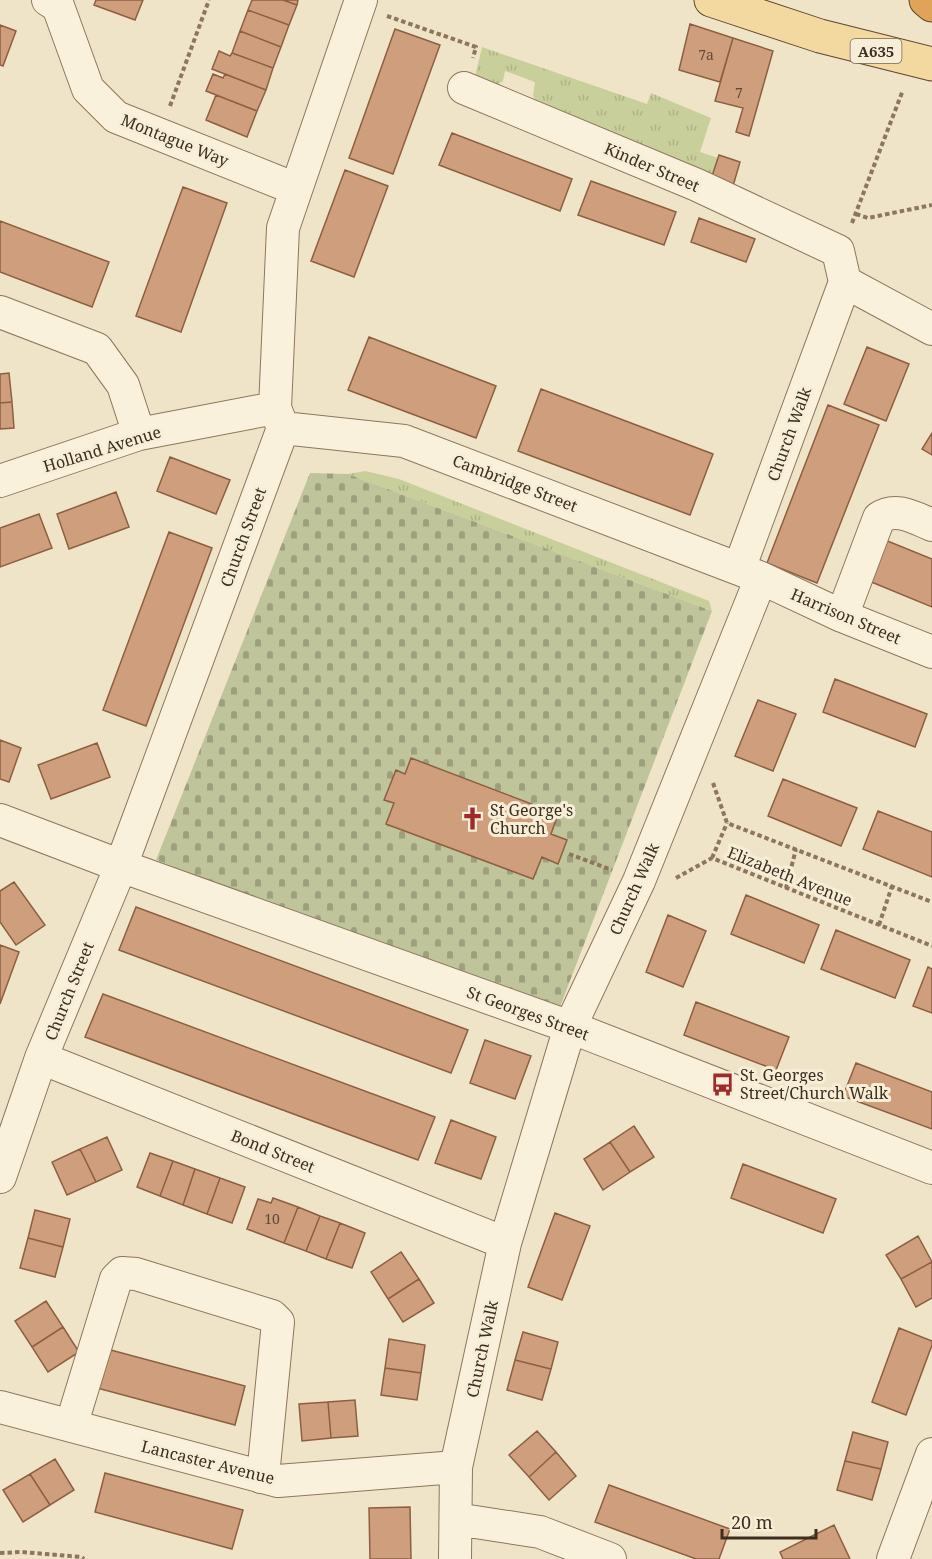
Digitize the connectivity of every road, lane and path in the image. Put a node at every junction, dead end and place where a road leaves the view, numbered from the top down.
1 (48, 0) edge
2 (209, 0) edge
3 (711, 0) edge
4 (926, 0) edge
5 (360, 3) edge
6 (932, 5) edge
7 (919, 74) edge
8 (464, 88) joint
9 (159, 135) junction
10 (296, 189) junction
11 (932, 205) edge
12 (845, 282) junction
13 (0, 312) edge
14 (932, 329) edge
15 (279, 418) junction
16 (139, 434) junction
17 (0, 481) edge
18 (932, 525) edge
19 (750, 574) junction
20 (842, 616) junction
21 (932, 652) edge
22 (686, 765) junction
23 (0, 820) edge
24 (727, 823) junction
25 (796, 849) junction
26 (569, 854) dead end
27 (712, 858) junction
28 (121, 866) junction
29 (639, 881) junction
30 (891, 886) junction
31 (786, 888) junction
32 (932, 902) edge
33 (879, 925) junction
34 (932, 946) edge
35 (570, 1027) junction
36 (41, 1058) junction
37 (932, 1168) edge
38 (0, 1177) edge
39 (505, 1243) junction
40 (0, 1407) edge
41 (71, 1426) junction
42 (932, 1454) edge
43 (456, 1467) junction
44 (261, 1477) junction
45 (456, 1519) junction
46 (0, 1553) edge
47 (84, 1559) edge
48 (455, 1559) edge
49 (610, 1559) edge
50 (893, 1559) edge

1 - 9 street, Montague Way
2 - 9 path
3 - 7 main road, A635
4 - 6 highway
5 - 8 path
5 - 10 street, Church Street
7 - 11 path
8 - 12 street, Kinder Street
9 - 10 street, Montague Way
10 - 15 street, Church Street
12 - 14 street
12 - 19 street, Church Walk
13 - 16 street
15 - 16 street, Holland Avenue
15 - 19 street, Cambridge Street
15 - 28 street, Church Street
16 - 17 street, Holland Avenue
18 - 20 street
19 - 20 street, Harrison Street
19 - 22 street, Church Walk
20 - 21 street, Harrison Street
22 - 24 path
22 - 29 street, Church Walk
23 - 28 street, St Georges Street
24 - 25 path
24 - 27 path
25 - 30 path
25 - 31 path
26 - 29 path, Elizabeth Avenue
27 - 29 path, Elizabeth Avenue
27 - 31 path, Elizabeth Avenue
28 - 35 street, St Georges Street
28 - 36 street, Church Street
29 - 35 street, Church Walk
30 - 32 path
30 - 33 path
31 - 33 path, Elizabeth Avenue
33 - 34 path, Elizabeth Avenue
35 - 37 street, St Georges Street
35 - 39 street, Church Walk
36 - 38 street, Church Street
36 - 39 street, Bond Street
39 - 43 street, Church Walk
40 - 41 street, Lancaster Avenue
41 - 44 street, Lancaster Avenue
41 - 44 street
42 - 50 street
43 - 44 street, Lancaster Avenue
43 - 45 street, Church Walk
45 - 48 street, Church Walk
45 - 49 street
46 - 47 path

